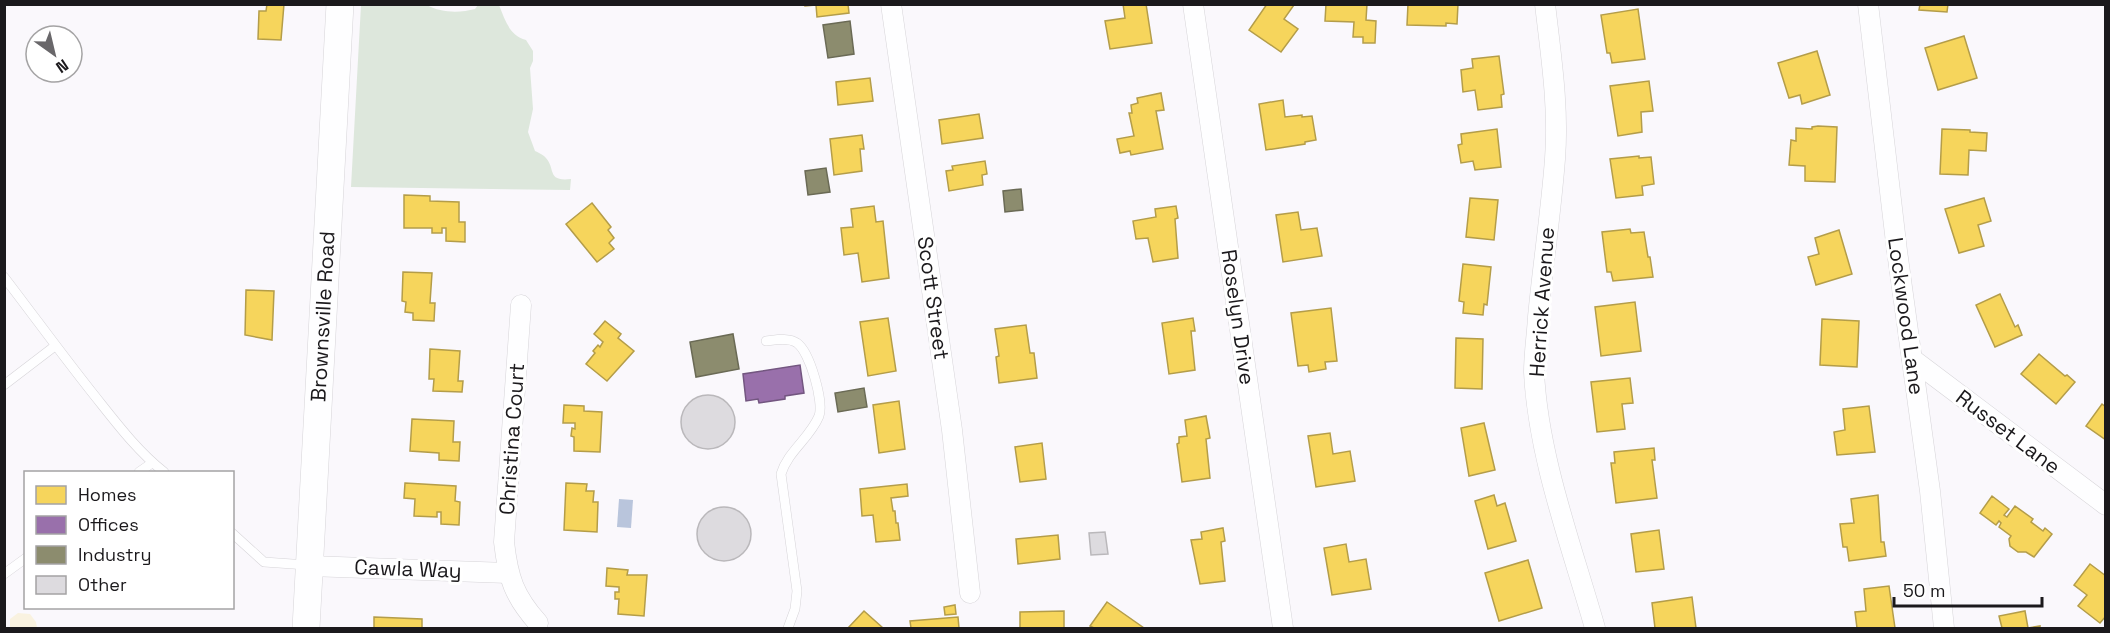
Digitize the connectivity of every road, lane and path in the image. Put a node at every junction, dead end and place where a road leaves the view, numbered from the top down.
1 (340, 4) edge
2 (891, 4) edge
3 (1194, 4) edge
4 (1545, 4) edge
5 (1868, 4) edge
6 (4, 277) edge
7 (521, 305) dead end
8 (766, 341) dead end
9 (55, 346) junction
10 (1912, 359) junction
11 (4, 385) edge
12 (152, 463) junction
13 (140, 471) edge
14 (163, 471) edge
15 (2106, 505) edge
16 (234, 535) edge
17 (24, 559) edge
18 (309, 566) junction
19 (508, 573) junction
20 (4, 574) edge
21 (970, 593) dead end
22 (538, 623) dead end
23 (306, 628) edge
24 (788, 628) edge
25 (1283, 628) edge
26 (1595, 628) edge
27 (1944, 628) edge

1 - 18 street, Brownsville Road
2 - 21 street, Scott Street
3 - 25 street, Roselyn Drive
4 - 26 street, Herrick Avenue
5 - 10 street, Lockwood Lane
6 - 9 lane
7 - 19 street, Christina Court
8 - 24 lane
9 - 11 lane
9 - 12 lane
10 - 15 street, Russet Lane
10 - 27 street, Lockwood Lane
12 - 13 lane
12 - 14 lane
16 - 18 lane
17 - 20 lane
18 - 19 street, Cawla Way
18 - 23 street, Brownsville Road
19 - 22 street, Christina Court

